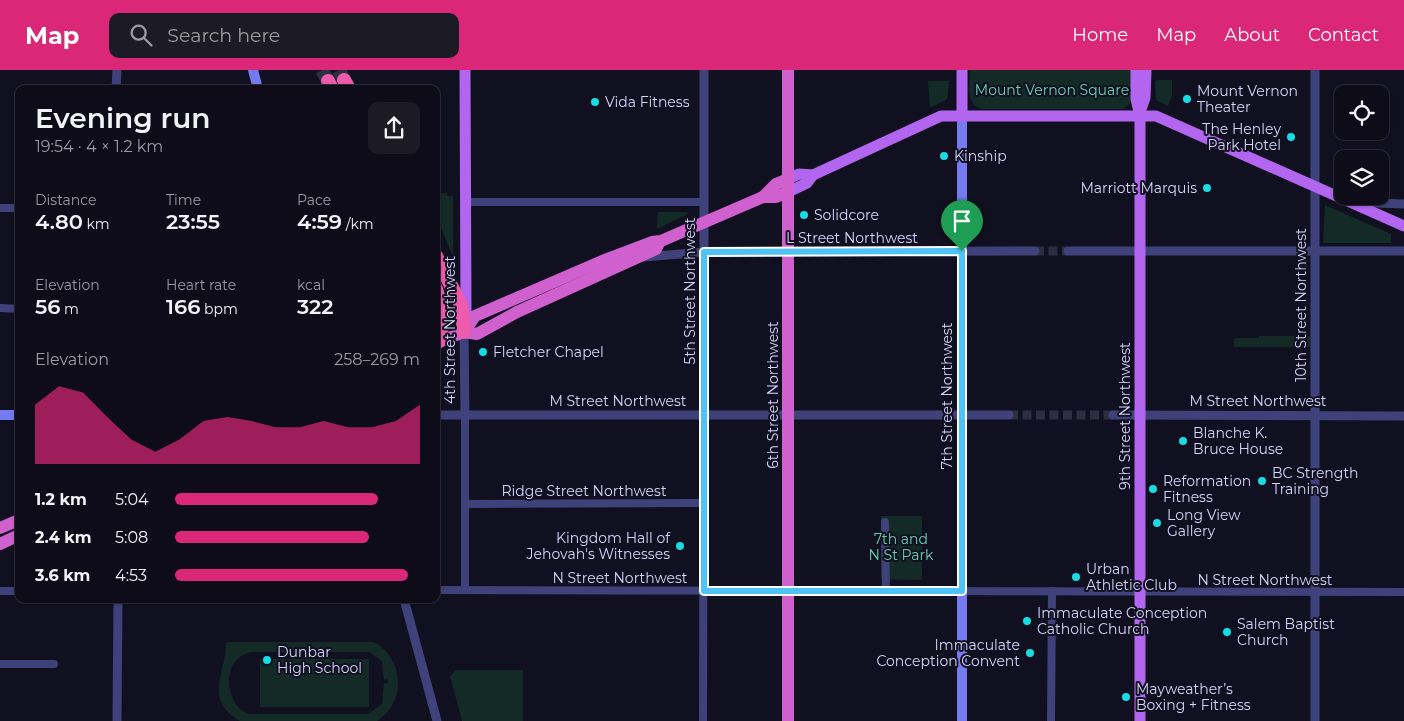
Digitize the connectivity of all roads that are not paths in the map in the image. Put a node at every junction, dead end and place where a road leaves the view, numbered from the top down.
1 (117, 70) edge
2 (253, 70) edge
3 (465, 70) edge
4 (704, 70) edge
5 (788, 70) edge
6 (962, 70) edge
7 (1136, 70) edge
8 (1146, 70) edge
9 (1315, 70) edge
10 (116, 85) edge
11 (257, 85) edge
12 (1140, 114) junction
13 (962, 116) junction
14 (788, 185) junction
15 (1315, 186) junction
16 (1334, 195) edge
17 (466, 202) junction
18 (703, 202) junction
19 (1389, 203) edge
20 (1404, 204) edge
21 (1357, 205) edge
22 (0, 208) edge
23 (15, 208) edge
24 (704, 223) junction
25 (1404, 226) edge
26 (661, 241) junction
27 (962, 251) junction
28 (1035, 251) tunnel mouth
29 (1068, 251) tunnel mouth
30 (1140, 251) junction
31 (1314, 251) junction
32 (1404, 251) edge
33 (704, 252) junction
34 (788, 252) junction
35 (639, 257) junction
36 (440, 264) edge
37 (440, 302) edge
38 (0, 308) edge
39 (15, 309) edge
40 (464, 332) junction
41 (440, 334) edge
42 (440, 342) edge
43 (704, 414) junction
44 (788, 414) junction
45 (962, 414) junction
46 (1009, 414) tunnel mouth
47 (1113, 414) tunnel mouth
48 (0, 415) edge
49 (15, 415) edge
50 (440, 415) edge
51 (465, 415) junction
52 (1140, 415) junction
53 (1314, 415) junction
54 (1404, 416) edge
55 (704, 503) junction
56 (465, 504) junction
57 (15, 522) edge
58 (885, 522) dead end
59 (0, 528) edge
60 (15, 538) edge
61 (0, 544) edge
62 (440, 590) edge
63 (465, 590) junction
64 (0, 591) edge
65 (15, 591) edge
66 (704, 591) junction
67 (788, 591) junction
68 (886, 591) junction
69 (962, 591) junction
70 (1052, 591) junction
71 (1140, 592) junction
72 (1314, 592) junction
73 (1404, 592) edge
74 (118, 603) edge
75 (405, 603) edge
76 (0, 664) edge
77 (54, 664) dead end
78 (118, 721) edge
79 (437, 721) edge
80 (703, 721) edge
81 (788, 721) edge
82 (962, 721) edge
83 (1051, 721) edge
84 (1140, 721) edge
85 (1315, 721) edge

1 - 10 street
2 - 11 main road
3 - 17 main road, 4th Street Northwest
4 - 18 street, 5th Street Northwest
5 - 14 highway, 6th Street Northwest
6 - 13 main road, 7th Street Northwest
7 - 12 main road, 9th Street Northwest
8 - 12 main road, 9th Street Northwest
9 - 15 street, 10th Street Northwest
12 - 13 main road
12 - 15 main road
12 - 30 main road, 9th Street Northwest
13 - 14 main road
13 - 27 main road, 7th Street Northwest
14 - 24 highway
14 - 34 highway, 6th Street Northwest
15 - 16 main road
15 - 31 street, 10th Street Northwest
17 - 18 street
17 - 40 main road, 4th Street Northwest
18 - 24 street, 5th Street Northwest
19 - 20 street
21 - 25 main road
22 - 23 street
24 - 26 highway
24 - 33 street, 5th Street Northwest
26 - 35 highway
26 - 40 highway
27 - 28 street, L Street Northwest
27 - 34 street, L Street Northwest
27 - 45 main road, 7th Street Northwest
29 - 30 street
30 - 31 street
30 - 52 main road, 9th Street Northwest
31 - 32 street
31 - 53 street, 10th Street Northwest
33 - 34 street, L Street Northwest
33 - 35 street, L Street Northwest
33 - 43 street, 5th Street Northwest
34 - 44 highway, 6th Street Northwest
35 - 40 highway
36 - 40 highway
37 - 41 highway
38 - 39 street
40 - 42 highway
40 - 51 street, 4th Street Northwest
43 - 44 street, M Street Northwest
43 - 51 street, M Street Northwest
43 - 55 street, 5th Street Northwest
44 - 45 street, M Street Northwest
44 - 67 highway, 6th Street Northwest
45 - 46 street, M Street Northwest
45 - 69 main road, 7th Street Northwest
47 - 52 street, M Street Northwest
48 - 49 main road
50 - 51 street, M Street Northwest
51 - 56 street, 4th Street Northwest
52 - 53 street, M Street Northwest
52 - 71 main road, 9th Street Northwest
53 - 54 street, M Street Northwest
53 - 72 street, 10th Street Northwest
55 - 56 street, Ridge Street Northwest
55 - 66 street, 5th Street Northwest
56 - 63 street, 4th Street Northwest
57 - 59 highway
58 - 68 street
60 - 61 highway
62 - 63 street, N Street Northwest
63 - 66 street, N Street Northwest
64 - 65 street
66 - 67 street, N Street Northwest
66 - 80 street, 5th Street Northwest
67 - 68 street, N Street Northwest
67 - 81 highway, 6th Street Northwest
68 - 69 street, N Street Northwest
69 - 70 street, N Street Northwest
69 - 82 main road, 7th Street Northwest
70 - 71 street, N Street Northwest
70 - 83 street
71 - 72 street, N Street Northwest
71 - 84 main road, 9th Street Northwest
72 - 73 street, N Street Northwest
72 - 85 street, 10th Street Northwest
74 - 78 street
75 - 79 street
76 - 77 street

